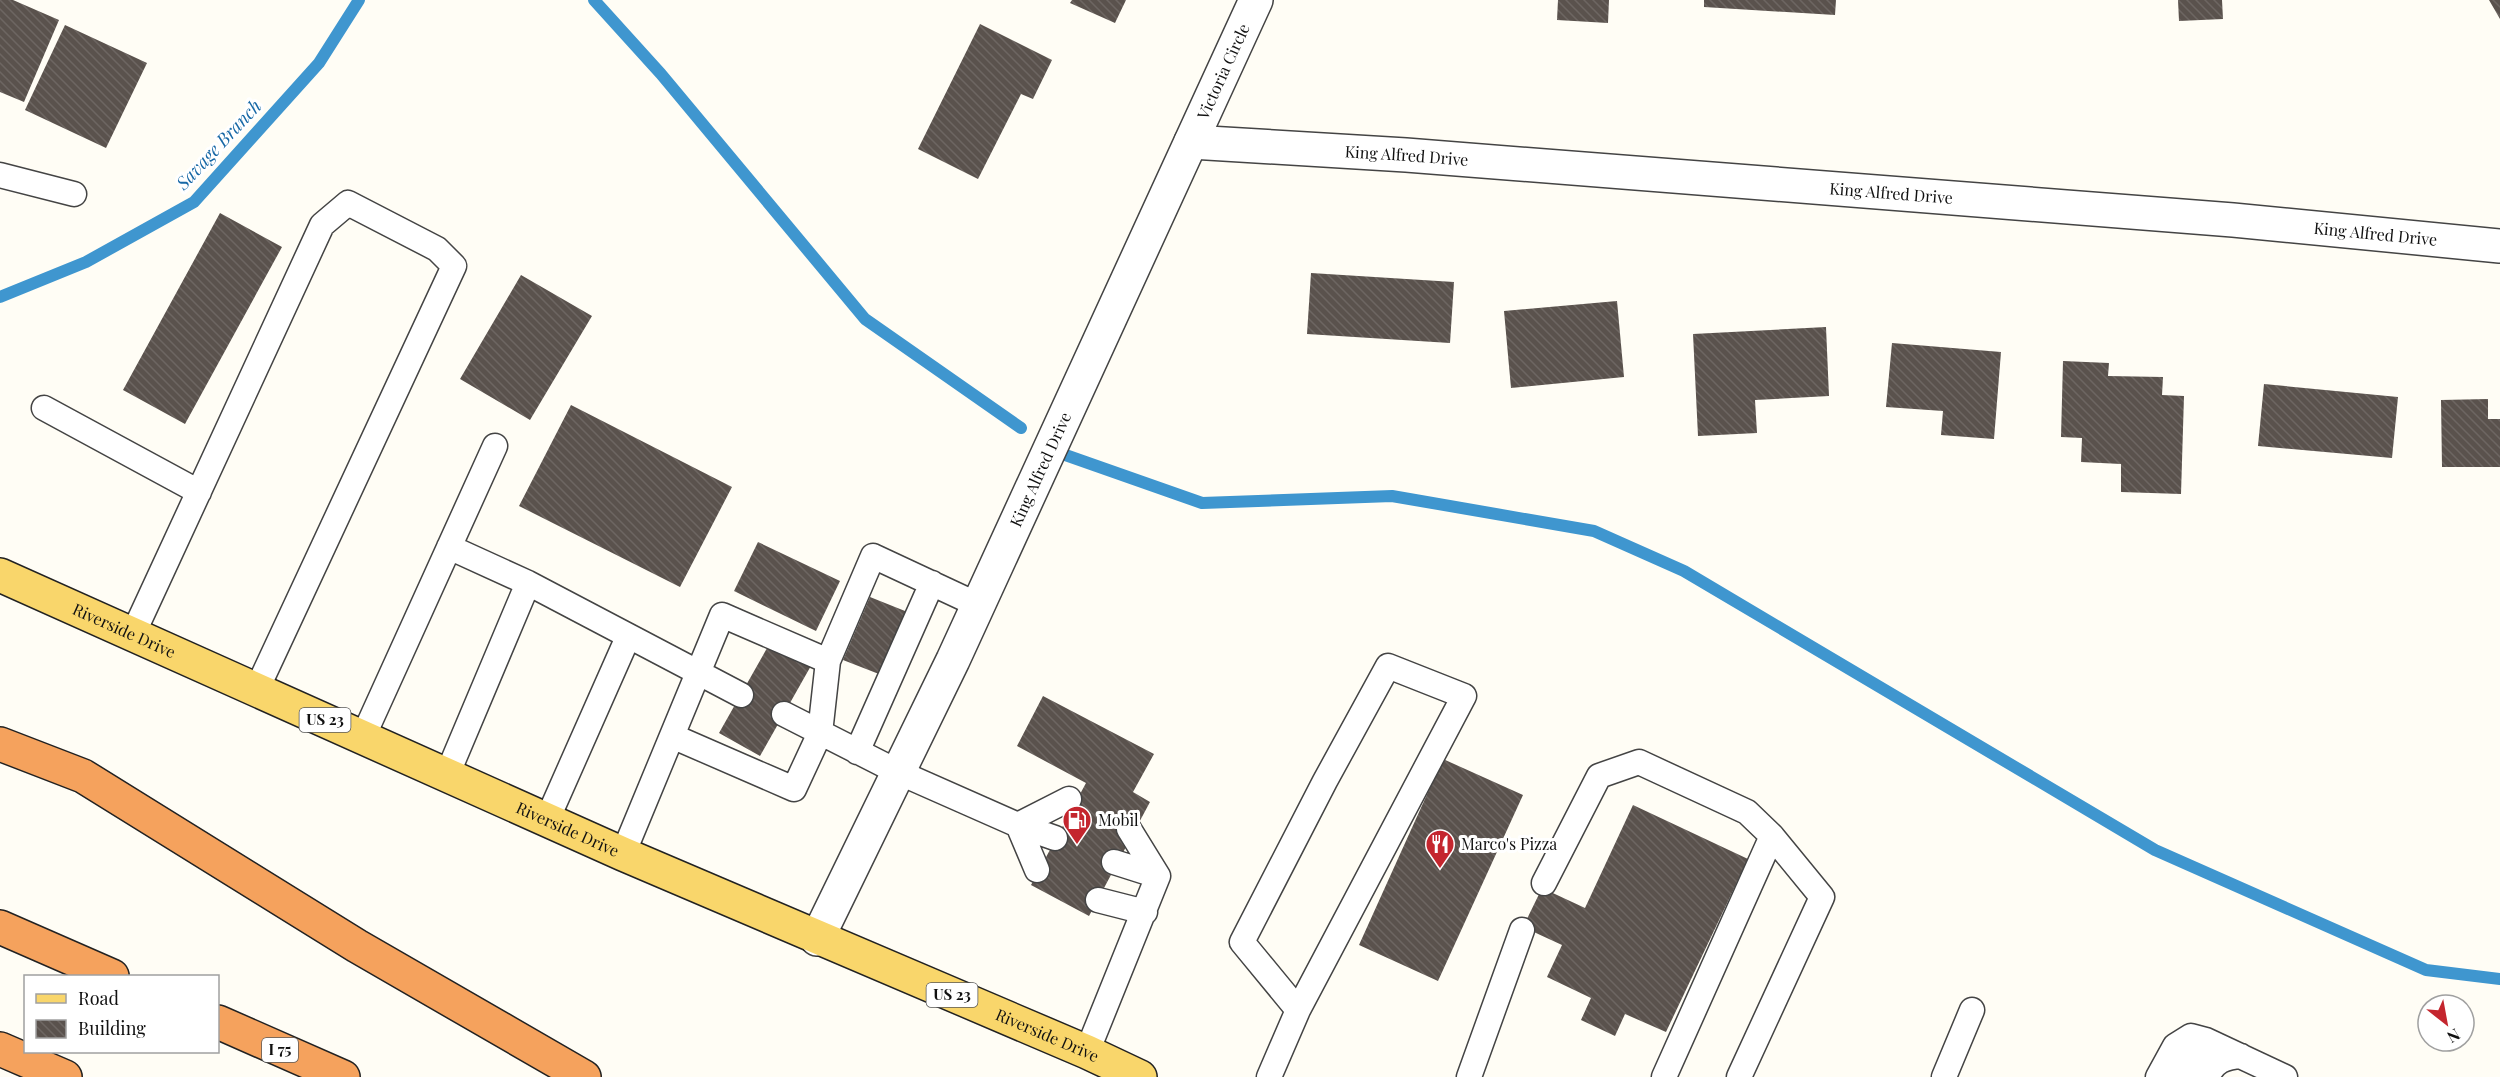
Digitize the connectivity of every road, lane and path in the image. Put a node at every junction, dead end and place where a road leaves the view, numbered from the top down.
1 (1256, 0) edge
2 (1191, 142) junction
3 (0, 175) edge
4 (74, 194) dead end
5 (2500, 246) edge
6 (44, 408) dead end
7 (495, 446) dead end
8 (199, 492) junction
9 (449, 547) junction
10 (0, 575) edge
11 (528, 583) junction
12 (932, 583) junction
13 (978, 605) junction
14 (133, 634) junction
15 (628, 637) junction
16 (828, 661) junction
17 (698, 672) junction
18 (257, 689) junction
19 (741, 695) dead end
20 (784, 714) dead end
21 (820, 733) junction
22 (672, 736) junction
23 (363, 737) junction
24 (0, 744) edge
25 (857, 752) junction
26 (898, 772) junction
27 (447, 775) junction
28 (1069, 799) dead end
29 (547, 820) junction
30 (1017, 825) junction
31 (1129, 829) dead end
32 (1772, 836) junction
33 (1055, 838) dead end
34 (623, 854) junction
35 (1114, 862) dead end
36 (1037, 870) dead end
37 (1158, 876) junction
38 (1544, 883) dead end
39 (1098, 900) dead end
40 (1145, 912) junction
41 (0, 927) edge
42 (1522, 930) dead end
43 (817, 939) junction
44 (110, 975) edge
45 (1298, 1010) junction
46 (1972, 1010) dead end
47 (219, 1022) edge
48 (2216, 1045) junction
49 (0, 1049) edge
50 (1087, 1052) junction
51 (2241, 1056) junction
52 (65, 1077) edge
53 (343, 1077) edge
54 (584, 1077) edge
55 (1140, 1077) edge
56 (1269, 1077) edge
57 (1469, 1077) edge
58 (1664, 1077) edge
59 (1739, 1077) edge
60 (1944, 1077) edge
61 (2158, 1077) edge
62 (2184, 1077) edge
63 (2206, 1077) edge
64 (2285, 1077) edge

1 - 2 street, Victoria Circle
2 - 5 street, King Alfred Drive
2 - 13 street, King Alfred Drive
3 - 4 lane
6 - 8 lane
7 - 9 lane
8 - 14 lane
8 - 18 lane
9 - 11 lane
9 - 23 lane
10 - 14 main road, Riverside Drive / US 23
11 - 15 lane
11 - 27 lane
12 - 13 lane
12 - 16 lane
12 - 25 lane
13 - 26 street, King Alfred Drive
14 - 18 main road, Riverside Drive / US 23
15 - 17 lane
15 - 29 lane
16 - 17 lane
16 - 21 lane
17 - 19 lane
17 - 22 lane
18 - 23 main road, Riverside Drive / US 23
20 - 21 lane
21 - 22 lane
21 - 25 lane
22 - 34 lane
23 - 27 main road, Riverside Drive / US 23
24 - 54 highway
25 - 26 lane
26 - 30 lane
26 - 43 street, King Alfred Drive
27 - 29 main road, Riverside Drive / US 23
28 - 30 lane
29 - 34 main road, Riverside Drive / US 23
30 - 33 lane
30 - 36 lane
31 - 37 lane
32 - 38 lane
32 - 58 lane
32 - 59 lane
34 - 43 main road, Riverside Drive / US 23
35 - 37 lane
37 - 40 lane
39 - 40 lane
40 - 50 lane
41 - 44 highway
42 - 57 lane
43 - 50 main road, Riverside Drive / US 23
45 - 45 lane
45 - 56 lane
46 - 60 lane
47 - 53 highway, I 75
48 - 51 lane
48 - 61 lane
48 - 62 lane
49 - 52 highway
50 - 55 main road, Riverside Drive / US 23
51 - 63 lane
51 - 64 lane

